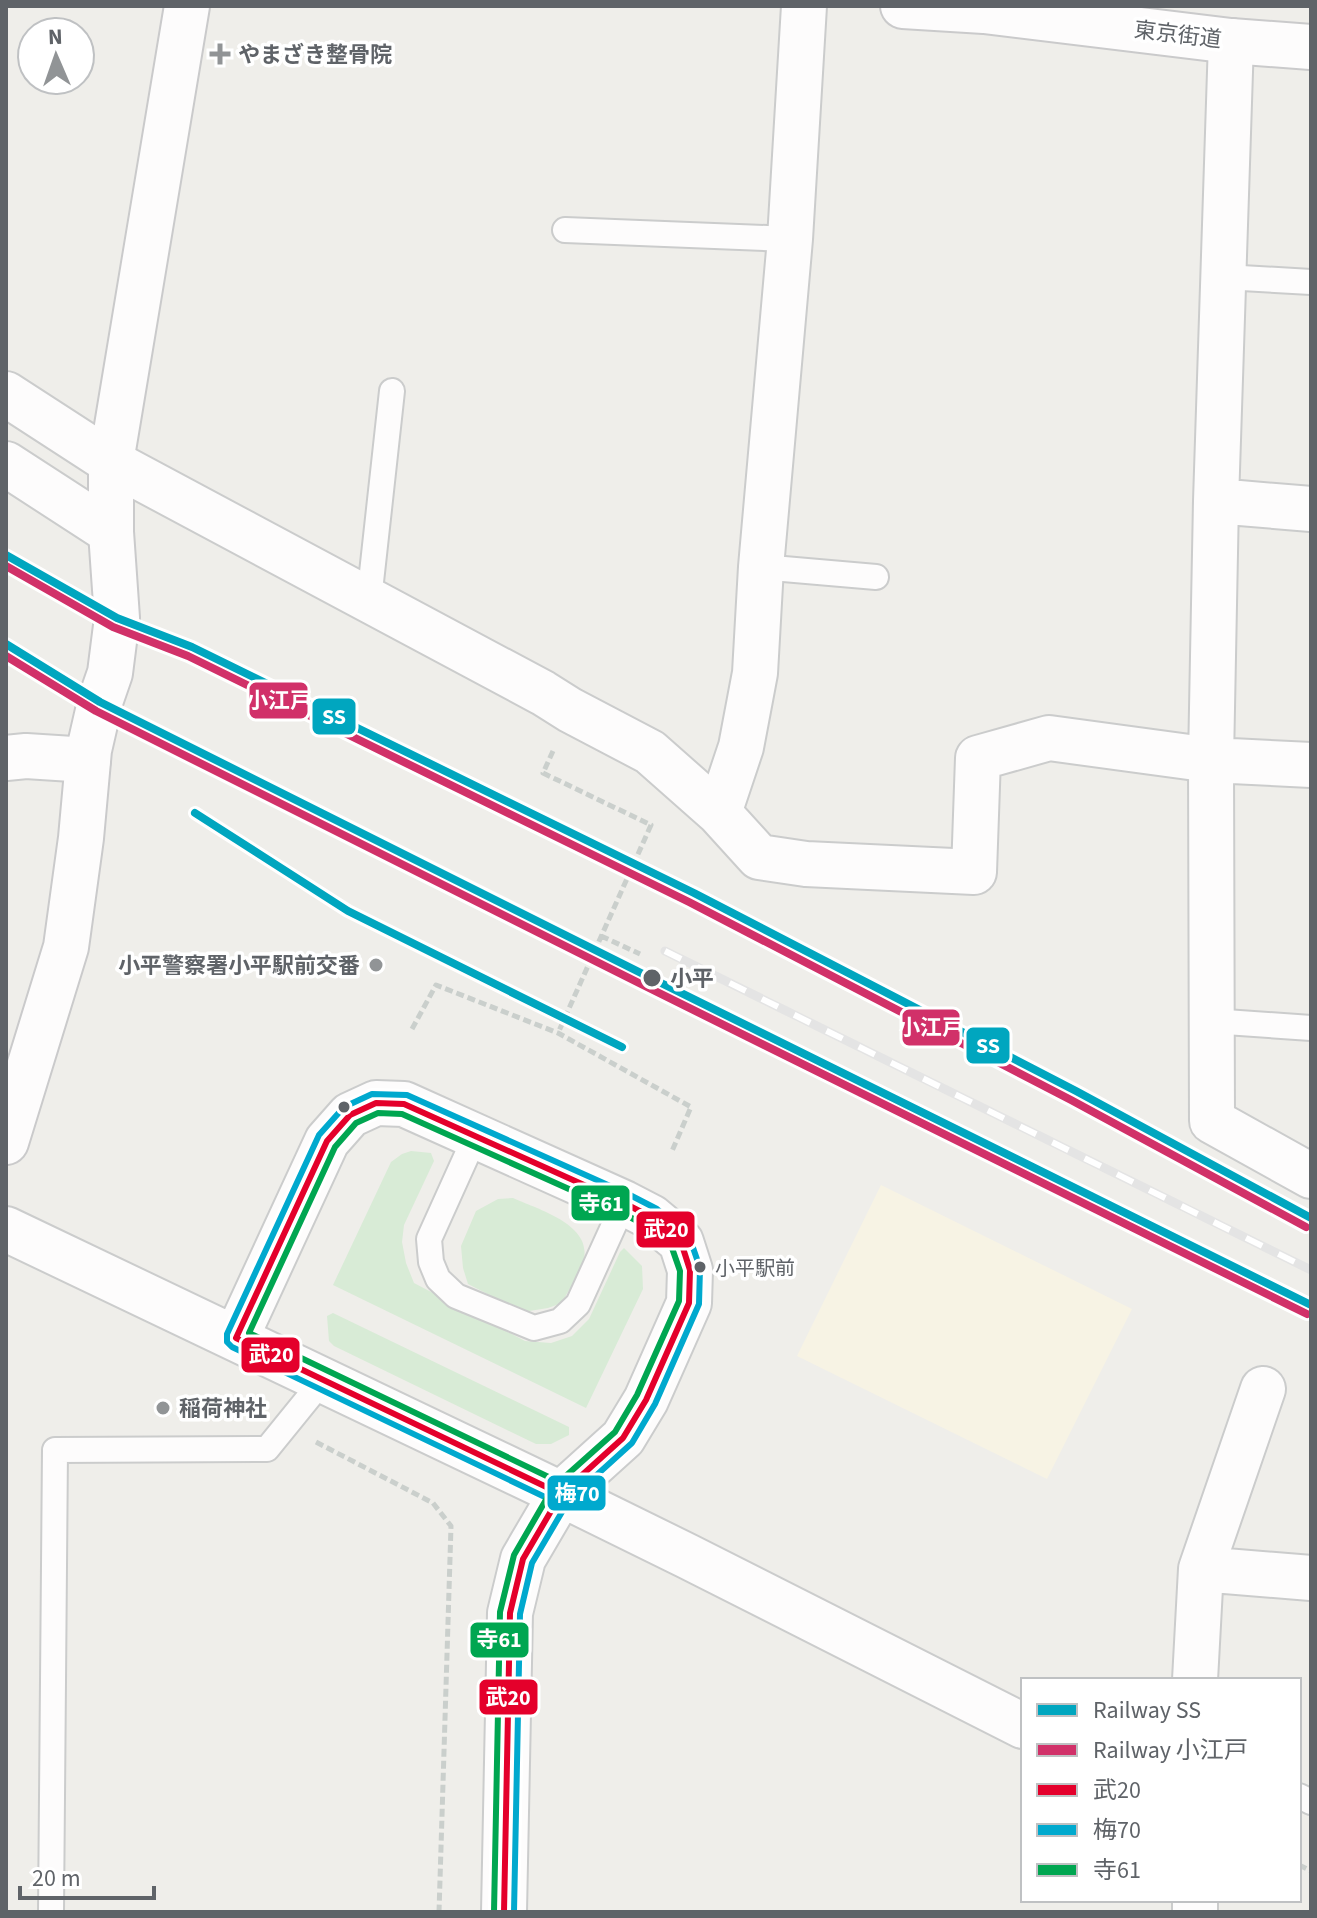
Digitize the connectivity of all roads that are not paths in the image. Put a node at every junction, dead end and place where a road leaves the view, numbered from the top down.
1 (187, 6) edge
2 (804, 6) edge
3 (903, 6) edge
4 (1231, 41) junction
5 (1311, 47) edge
6 (565, 230) dead end
7 (790, 239) junction
8 (1224, 277) junction
9 (1311, 282) edge
10 (392, 391) dead end
11 (6, 394) edge
12 (111, 462) junction
13 (6, 464) edge
14 (1216, 501) junction
15 (1311, 509) edge
16 (111, 532) junction
17 (761, 567) junction
18 (876, 577) dead end
19 (369, 600) junction
20 (6, 758) edge
21 (88, 760) junction
22 (1211, 760) junction
23 (1311, 765) edge
24 (719, 813) junction
25 (1211, 1021) junction
26 (1311, 1028) edge
27 (476, 1135) junction
28 (6, 1142) edge
29 (1311, 1176) edge
30 (624, 1203) junction
31 (6, 1229) edge
32 (236, 1338) junction
33 (323, 1380) junction
34 (1263, 1389) dead end
35 (561, 1494) junction
36 (1201, 1569) junction
37 (1311, 1578) edge
38 (1195, 1678) edge
39 (1021, 1725) edge
40 (51, 1912) edge
41 (504, 1912) edge

1 - 12 street
2 - 7 street
3 - 4 street, 東京街道
4 - 5 street, 東京街道
4 - 8 street
6 - 7 lane
7 - 17 street
8 - 9 lane
8 - 14 street
10 - 19 lane
11 - 12 street
12 - 16 street
12 - 19 street
13 - 16 street
14 - 15 street
14 - 22 street
16 - 21 street
17 - 18 lane
17 - 24 street
19 - 24 street
20 - 21 street
21 - 28 street
22 - 23 street
22 - 24 street
22 - 25 street
25 - 26 lane
25 - 29 street
27 - 30 street
27 - 30 lane
27 - 32 street
30 - 35 street
31 - 32 street
32 - 33 street
33 - 35 street
33 - 40 lane
34 - 36 street
35 - 39 street
35 - 41 street
36 - 37 street
36 - 38 street

